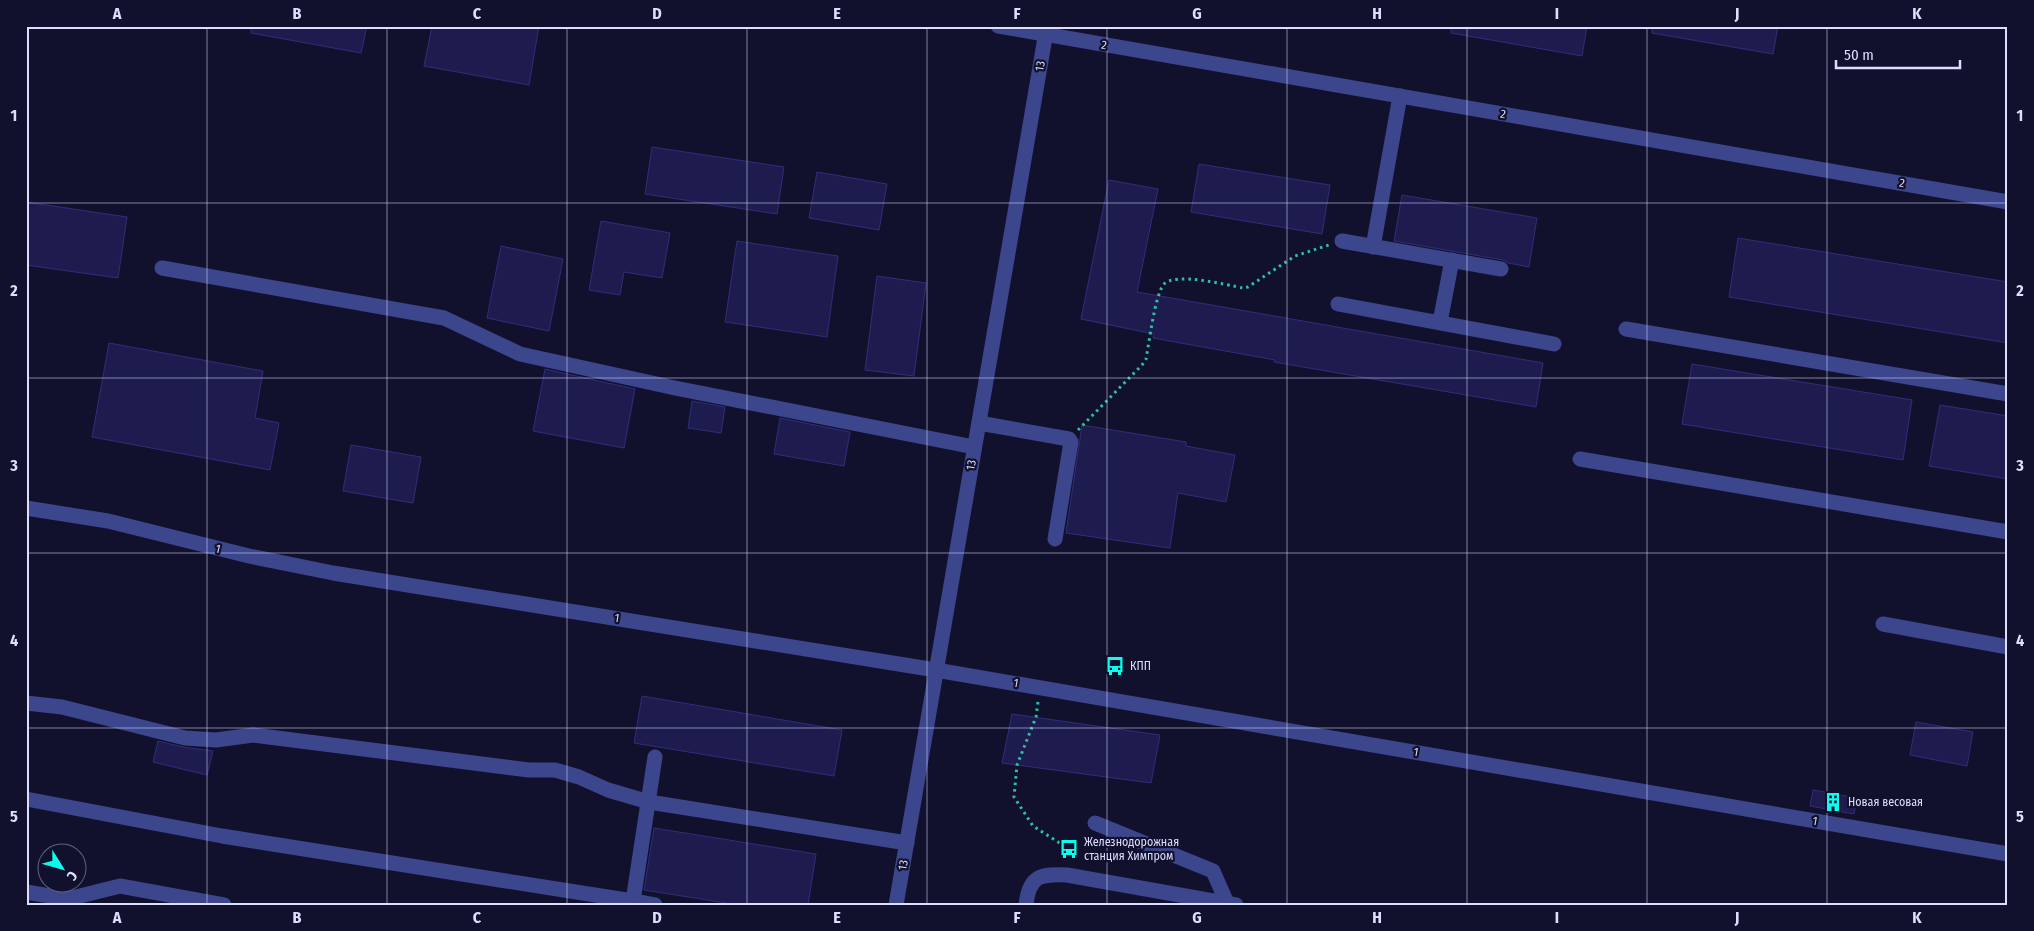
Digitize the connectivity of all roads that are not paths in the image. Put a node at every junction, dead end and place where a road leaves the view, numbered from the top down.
1 (998, 26) edge
2 (1046, 30) edge
3 (1400, 96) junction
4 (2008, 202) edge
5 (1342, 242) road end
6 (1373, 247) junction
7 (1452, 260) junction
8 (162, 268) dead end
9 (1501, 269) dead end
10 (1338, 304) dead end
11 (1440, 322) junction
12 (1626, 329) dead end
13 (1554, 344) dead end
14 (2008, 394) edge
15 (979, 423) junction
16 (974, 447) junction
17 (1580, 459) dead end
18 (26, 508) edge
19 (2008, 532) edge
20 (1055, 539) dead end
21 (1883, 624) dead end
22 (2008, 647) edge
23 (936, 670) junction
24 (26, 703) edge
25 (655, 756) dead end
26 (26, 799) edge
27 (649, 802) junction
28 (1095, 822) dead end
29 (907, 843) junction
30 (2008, 854) edge
31 (26, 892) edge
32 (634, 901) junction
33 (1232, 904) edge
34 (224, 905) edge
35 (655, 905) edge
36 (896, 905) edge
37 (1026, 905) edge

1 - 2 street, 2
2 - 3 street, 2
2 - 15 street, 13
3 - 4 street, 2
3 - 6 street
5 - 6 street
6 - 7 street
7 - 9 street
7 - 11 street
8 - 16 street
10 - 11 street
11 - 13 street
12 - 14 street
15 - 16 street, 13
15 - 20 street
16 - 23 street, 13
17 - 19 street
18 - 23 street, 1
21 - 22 street
23 - 29 street, 13
23 - 30 street, 1
24 - 27 street
25 - 27 street
26 - 32 street
27 - 29 street
27 - 32 street
28 - 33 street
29 - 36 street, 13
31 - 34 street
32 - 35 street
33 - 37 street

